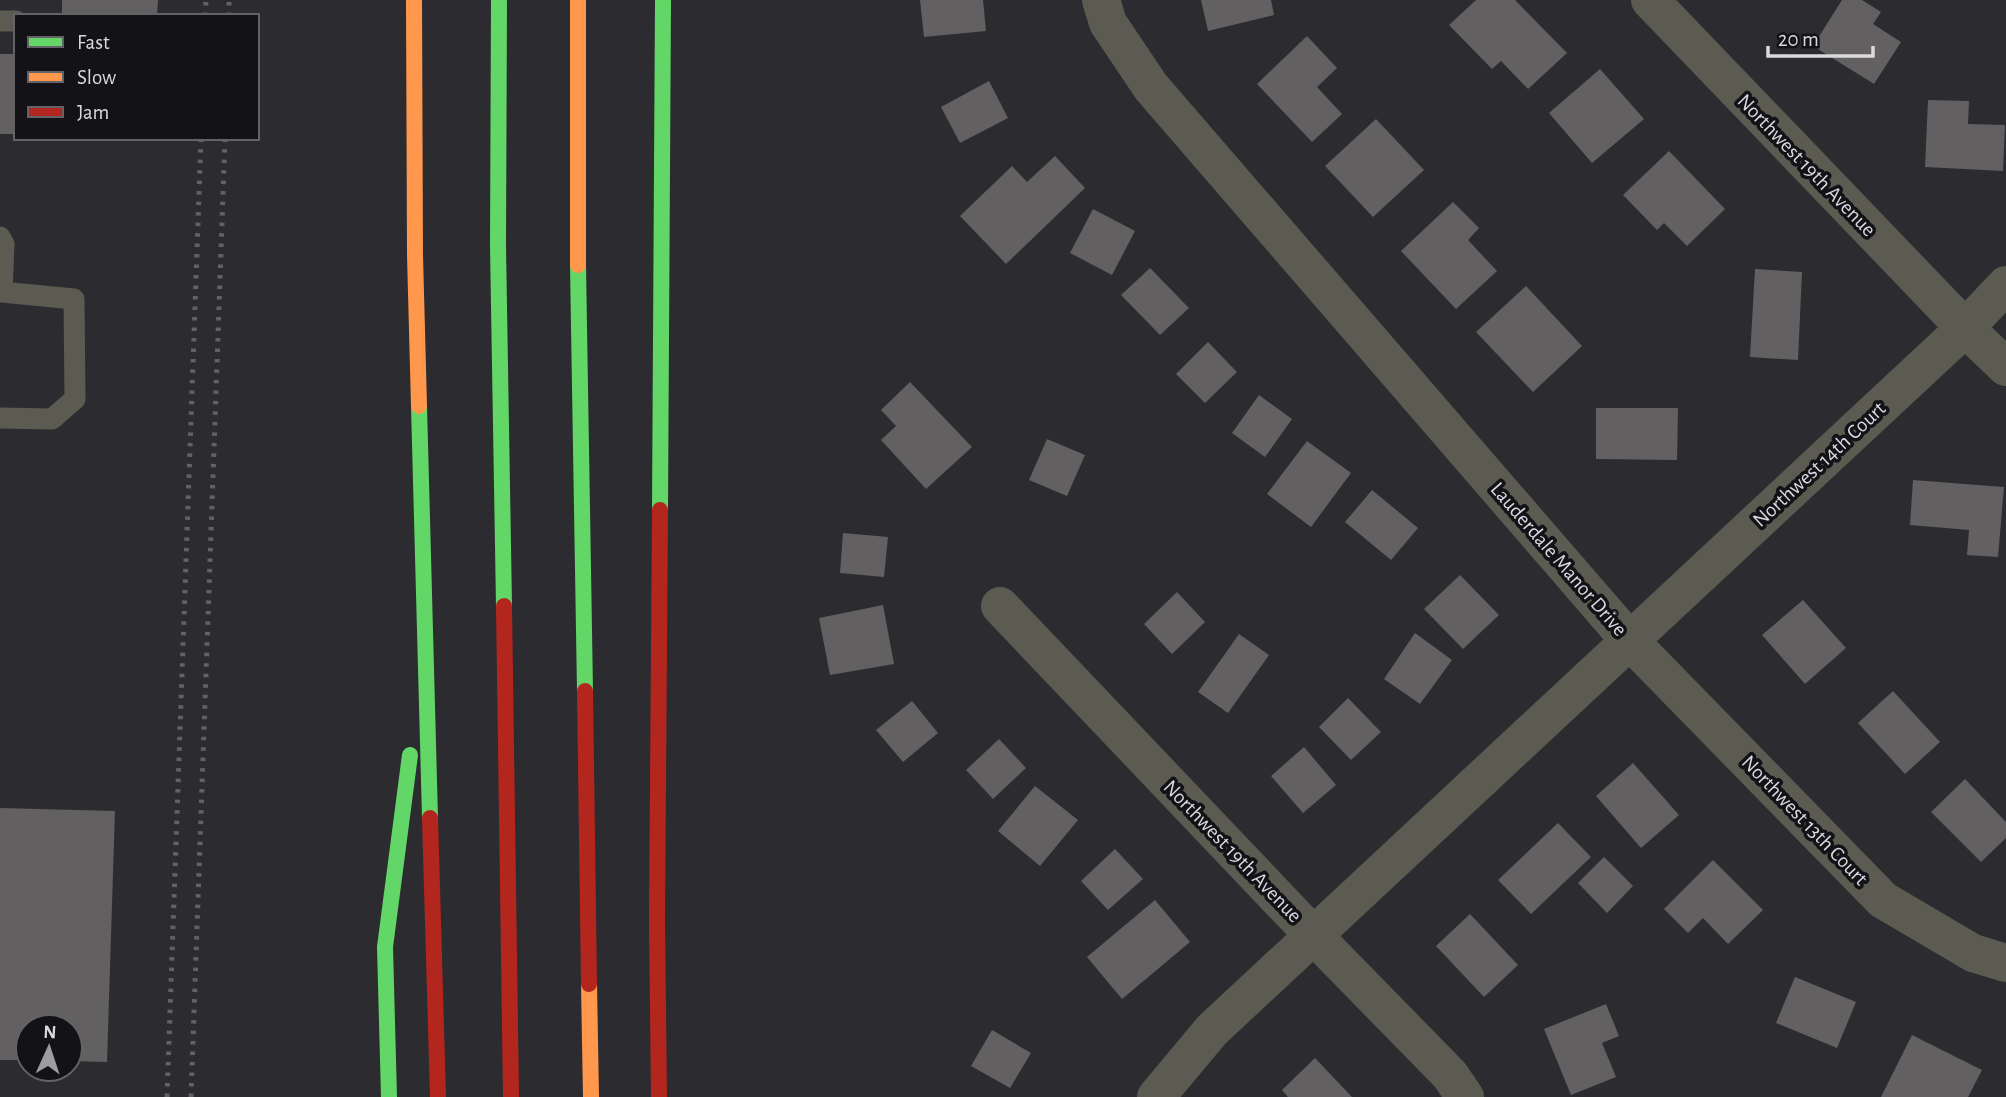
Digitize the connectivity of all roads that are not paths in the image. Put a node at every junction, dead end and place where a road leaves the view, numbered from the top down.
1 (414, 0) edge
2 (499, 0) edge
3 (578, 0) edge
4 (663, 0) edge
5 (1101, 0) edge
6 (1650, 0) edge
7 (0, 237) edge
8 (2006, 285) edge
9 (1965, 328) junction
10 (2006, 367) edge
11 (0, 418) edge
12 (1000, 606) dead end
13 (426, 631) junction
14 (1630, 641) junction
15 (657, 921) junction
16 (1314, 936) junction
17 (2006, 962) edge
18 (674, 1043) dead end
19 (389, 1097) edge
20 (438, 1097) edge
21 (511, 1097) edge
22 (592, 1097) edge
23 (659, 1097) edge
24 (1156, 1097) edge
25 (1465, 1097) edge

1 - 13 highway
2 - 21 highway
3 - 22 highway
4 - 15 highway
5 - 14 street, Lauderdale Manor Drive
6 - 9 street, Northwest 19th Avenue
7 - 11 lane
8 - 9 street, Northwest 14th Court
9 - 10 street, Northwest 19th Avenue
9 - 14 street, Northwest 14th Court
12 - 16 street, Northwest 19th Avenue
13 - 19 highway
13 - 20 highway
14 - 16 street, Lauderdale Manor Drive
14 - 17 street, Northwest 13th Court
15 - 18 highway
15 - 23 highway
16 - 24 street, Lauderdale Manor Drive
16 - 25 street, Northwest 19th Avenue

